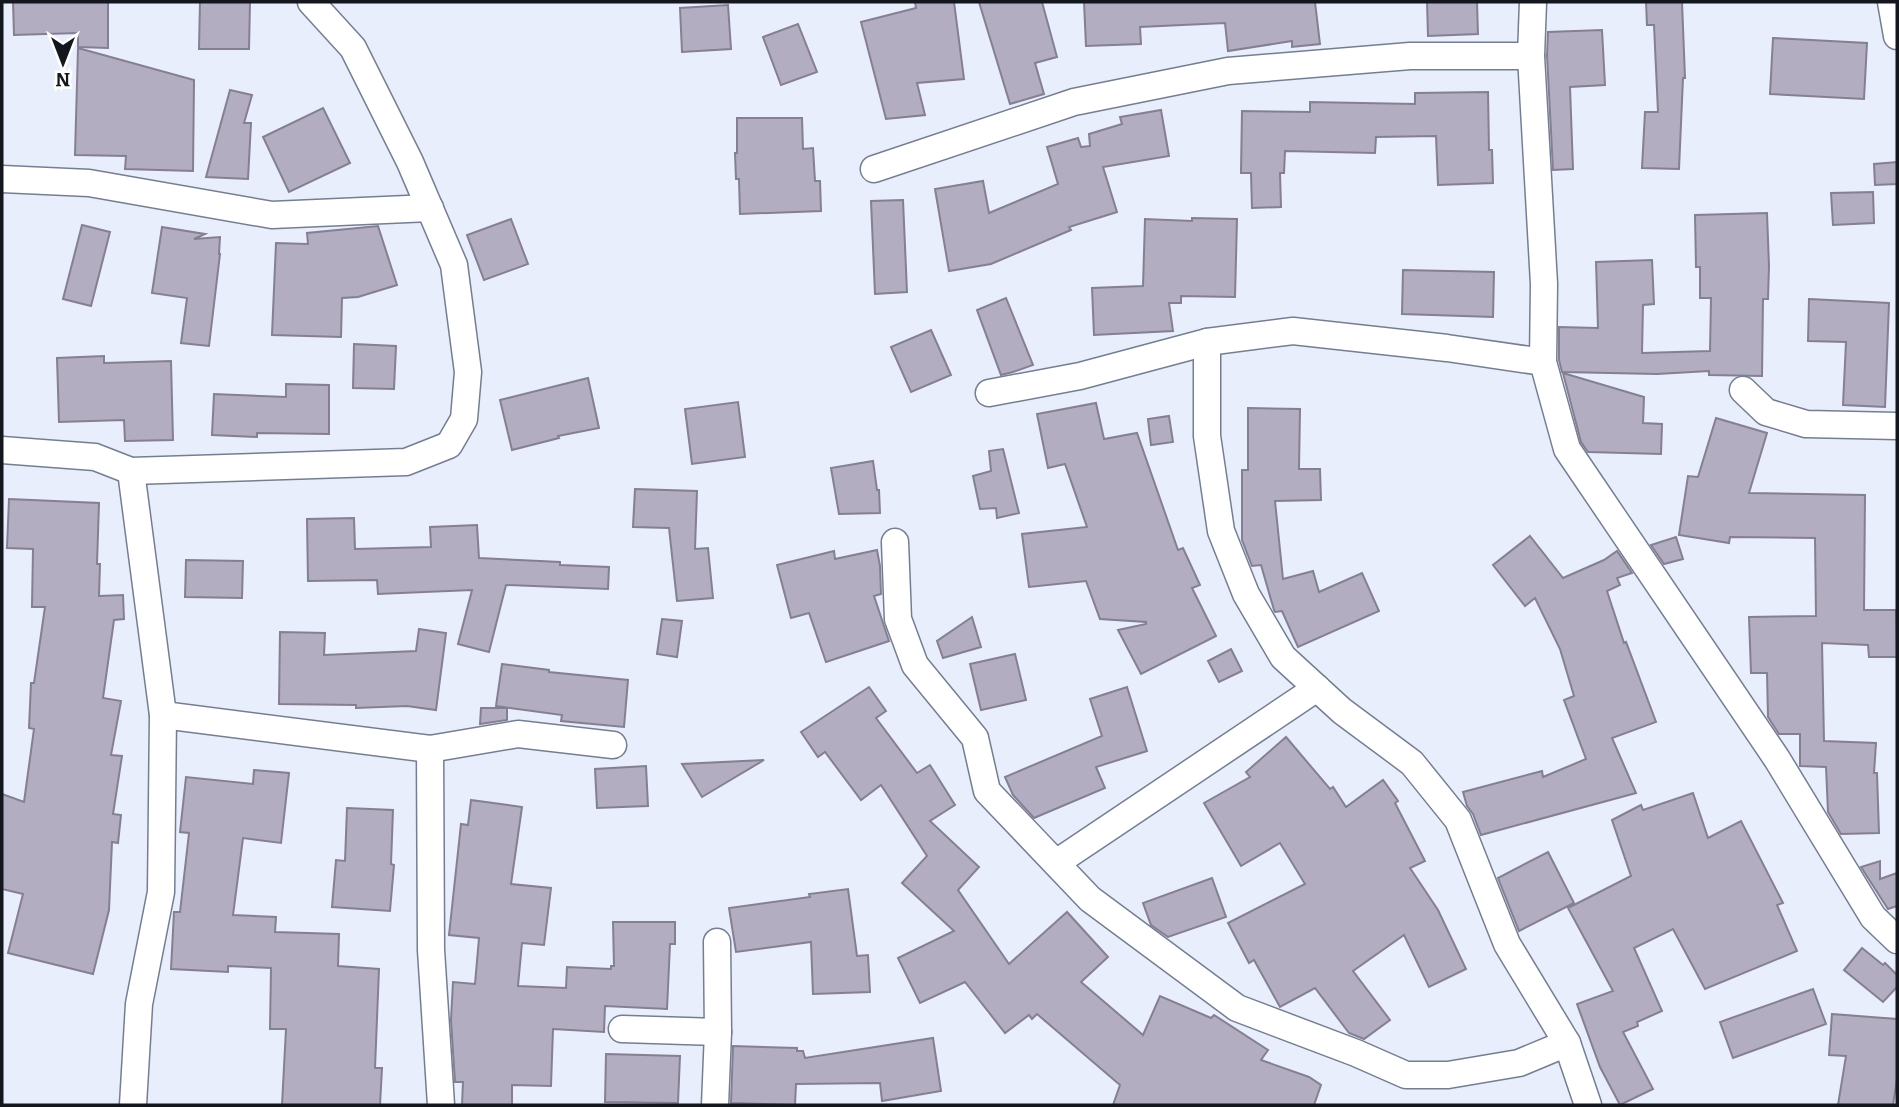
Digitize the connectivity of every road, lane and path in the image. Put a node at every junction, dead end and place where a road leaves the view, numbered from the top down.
1 (311, 2) edge
2 (1534, 2) edge
3 (1891, 2) edge
4 (1897, 36) edge
5 (1531, 56) junction
6 (874, 169) dead end
7 (2, 179) edge
8 (430, 208) junction
9 (1207, 342) junction
10 (1542, 362) junction
11 (1744, 390) dead end
12 (989, 393) dead end
13 (1897, 426) edge
14 (2, 450) edge
15 (131, 471) junction
16 (895, 542) dead end
17 (1317, 688) junction
18 (163, 715) junction
19 (612, 746) dead end
20 (430, 749) junction
21 (1056, 863) junction
22 (1897, 940) edge
23 (717, 942) dead end
24 (622, 1029) dead end
25 (718, 1032) junction
26 (1567, 1042) junction
27 (134, 1105) edge
28 (441, 1105) edge
29 (715, 1105) edge
30 (1588, 1105) edge

1 - 8 street
2 - 5 street
3 - 4 street
5 - 6 street
5 - 10 street
7 - 8 street
8 - 15 street
9 - 10 street
9 - 12 street
9 - 17 street
10 - 22 street
11 - 13 street
14 - 15 street
15 - 18 street
16 - 21 street
17 - 21 street
17 - 26 street
18 - 20 street
18 - 27 street
19 - 20 street
20 - 28 street
21 - 26 street
23 - 25 street
24 - 25 street
25 - 29 street
26 - 30 street

